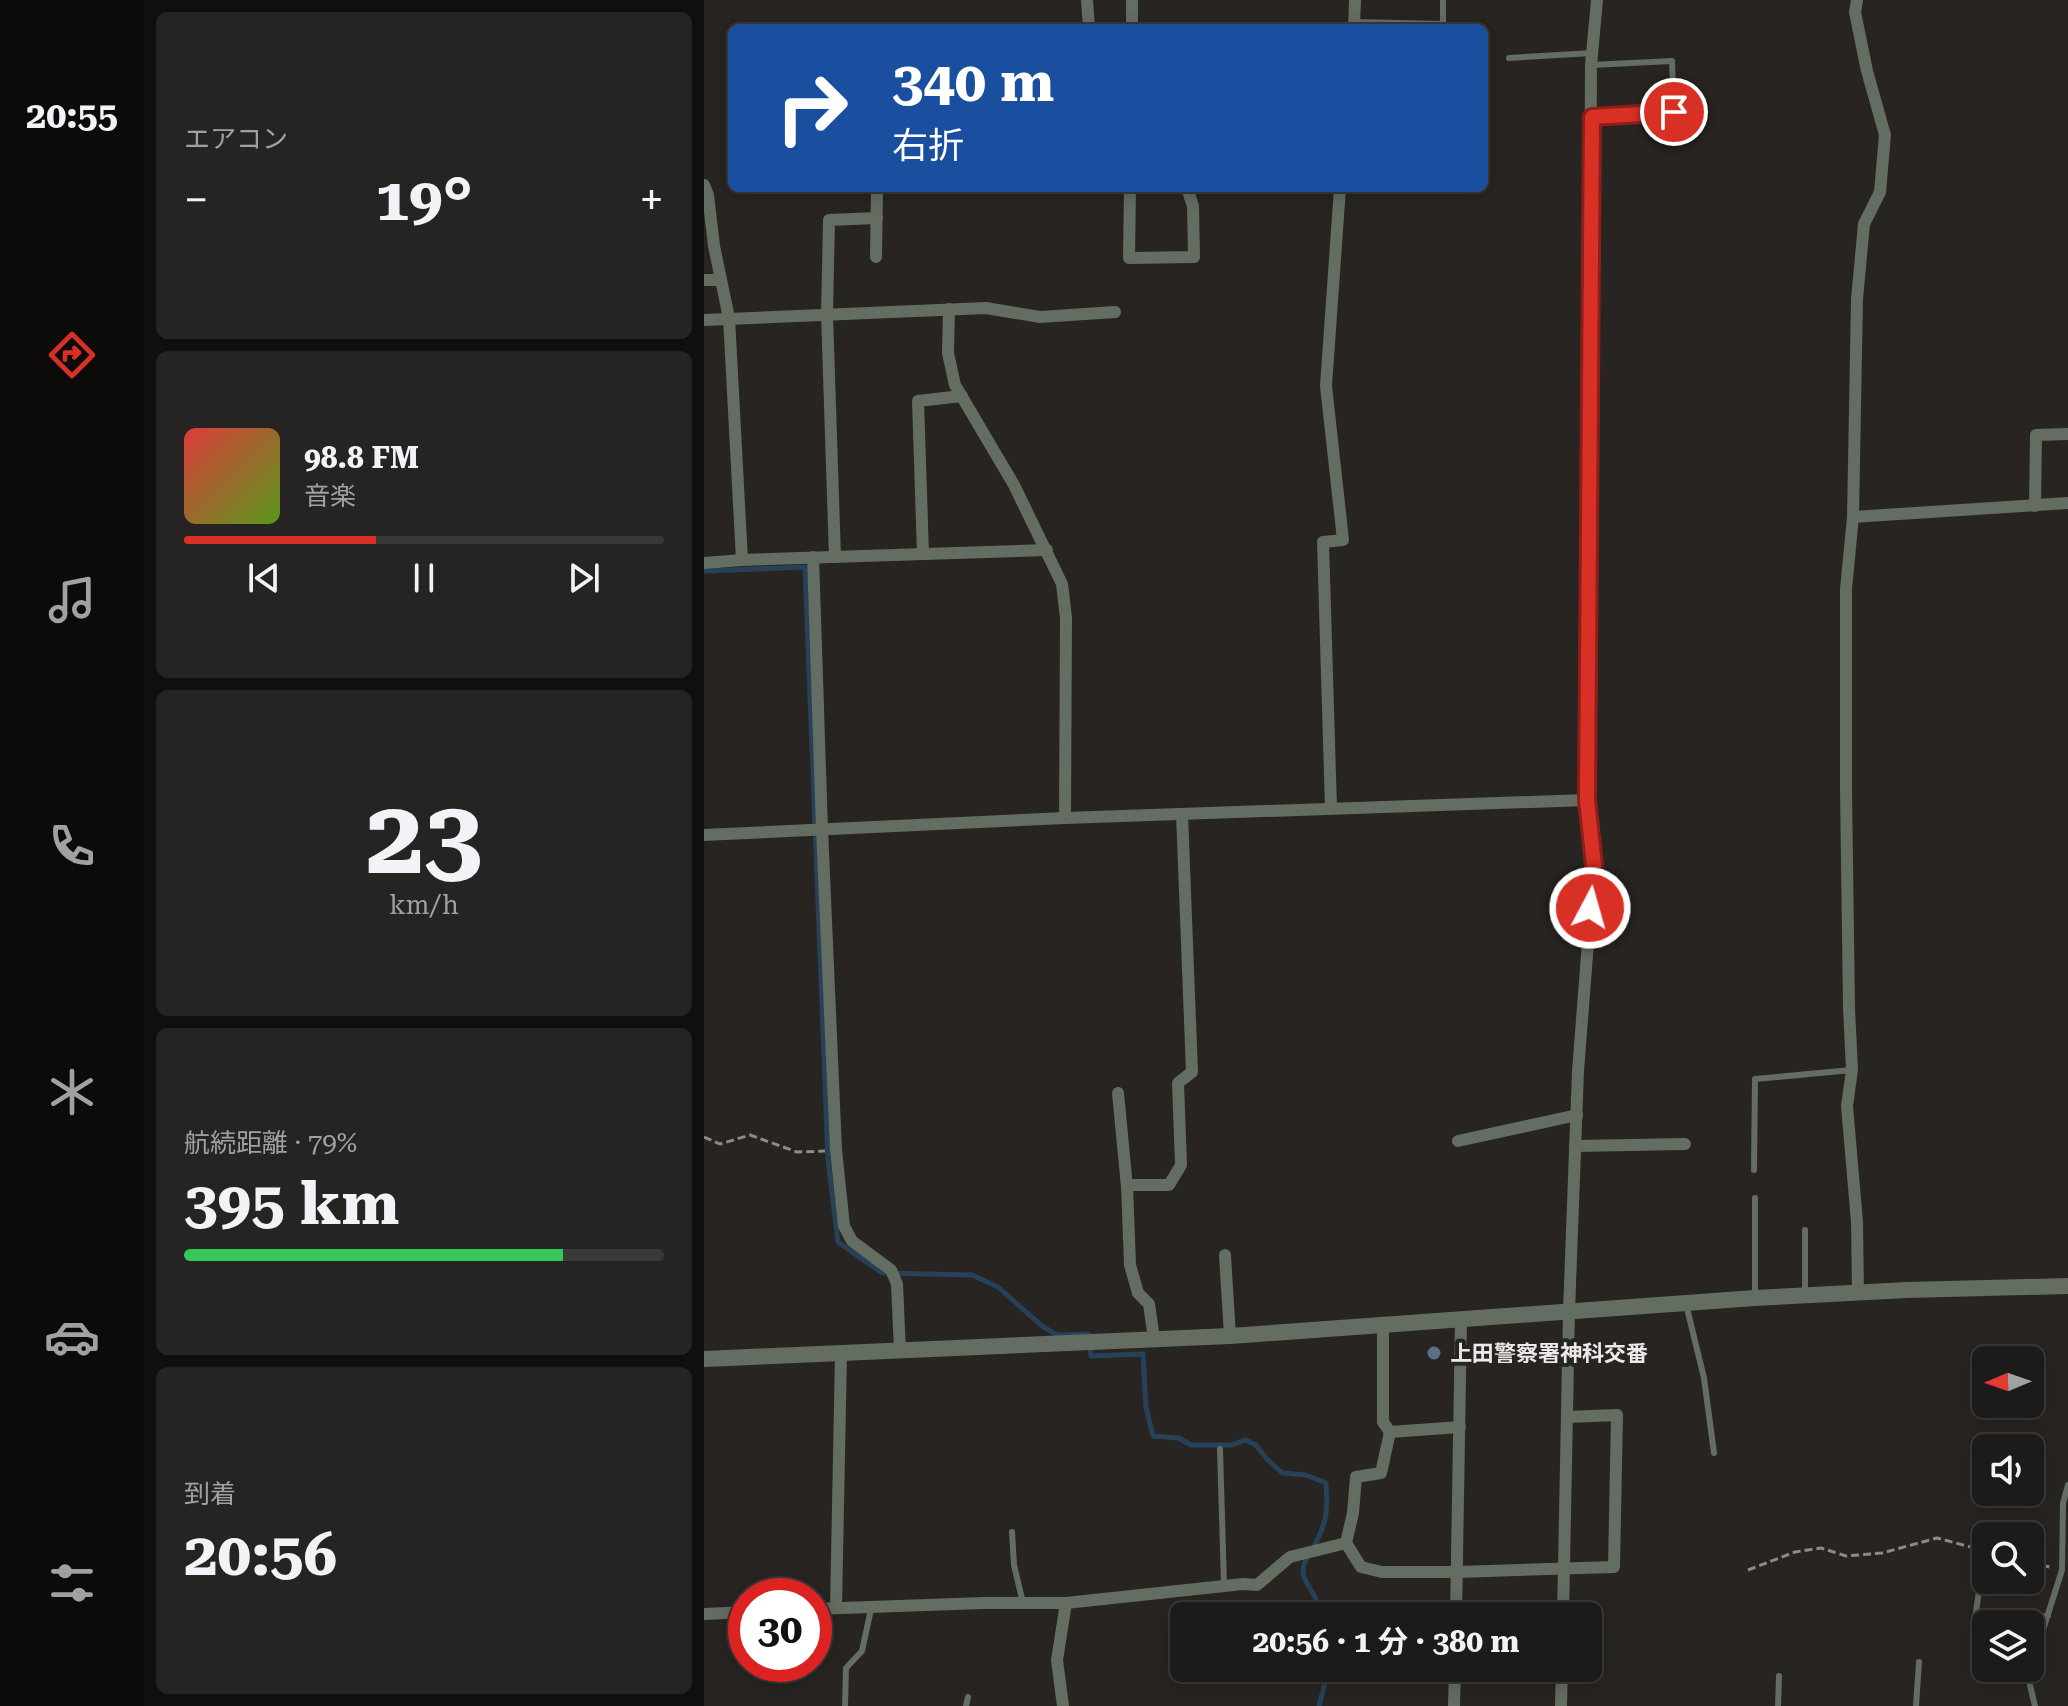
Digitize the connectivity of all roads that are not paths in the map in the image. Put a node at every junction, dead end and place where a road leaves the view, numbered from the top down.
1 (1087, 0) edge
2 (1132, 0) edge
3 (1355, 0) edge
4 (1443, 0) edge
5 (1597, 0) edge
6 (1857, 0) edge
7 (1089, 24) edge
8 (1132, 24) edge
9 (1355, 24) edge
10 (1443, 24) edge
11 (1509, 58) dead end
12 (1592, 59) junction
13 (1592, 117) junction
14 (704, 185) edge
15 (877, 192) edge
16 (1130, 192) edge
17 (1188, 192) edge
18 (1340, 192) edge
19 (877, 218) junction
20 (708, 240) edge
21 (876, 257) dead end
22 (704, 280) edge
23 (721, 280) junction
24 (949, 309) junction
25 (1115, 312) dead end
26 (827, 314) junction
27 (729, 318) junction
28 (704, 320) edge
29 (962, 396) junction
30 (2068, 434) edge
31 (2068, 503) edge
32 (2035, 506) junction
33 (1853, 517) junction
34 (1047, 550) junction
35 (923, 554) junction
36 (813, 557) junction
37 (835, 557) junction
38 (742, 560) junction
39 (704, 563) edge
40 (1587, 800) junction
41 (1331, 808) junction
42 (1182, 814) junction
43 (1065, 818) junction
44 (822, 829) junction
45 (704, 835) edge
46 (1852, 1070) junction
47 (1118, 1093) dead end
48 (1577, 1115) junction
49 (1458, 1141) dead end
50 (1685, 1144) dead end
51 (1575, 1146) junction
52 (1754, 1170) dead end
53 (1127, 1187) junction
54 (1755, 1198) dead end
55 (1805, 1230) dead end
56 (1225, 1255) dead end
57 (2068, 1286) edge
58 (1858, 1293) junction
59 (1805, 1295) junction
60 (1755, 1298) junction
61 (1686, 1304) junction
62 (1569, 1311) junction
63 (1461, 1320) junction
64 (1383, 1326) junction
65 (1230, 1336) junction
66 (1154, 1339) junction
67 (900, 1351) junction
68 (841, 1354) junction
69 (704, 1359) edge
70 (1567, 1417) junction
71 (1460, 1427) junction
72 (1390, 1432) junction
73 (1220, 1449) dead end
74 (1714, 1453) dead end
75 (2068, 1485) edge
76 (1012, 1532) dead end
77 (1346, 1543) junction
78 (1563, 1570) junction
79 (2065, 1570) edge
80 (1457, 1572) junction
81 (1224, 1587) junction
82 (1456, 1602) edge
83 (1563, 1602) edge
84 (1023, 1603) junction
85 (1066, 1603) junction
86 (871, 1607) junction
87 (832, 1608) edge
88 (836, 1608) junction
89 (728, 1613) edge
90 (704, 1614) edge
91 (2048, 1616) junction
92 (2044, 1617) edge
93 (1919, 1662) dead end
94 (1779, 1676) dead end
95 (1455, 1682) edge
96 (1562, 1682) edge
97 (968, 1697) dead end
98 (845, 1706) edge
99 (966, 1706) edge
100 (1063, 1706) edge
101 (1454, 1706) edge
102 (1561, 1706) edge
103 (1778, 1706) edge
104 (1916, 1706) edge
105 (2035, 1706) edge

1 - 7 street
2 - 8 street
3 - 9 street
4 - 10 lane
5 - 12 street
6 - 33 street
11 - 12 lane
12 - 13 street
12 - 13 lane
13 - 40 street
14 - 20 street
15 - 19 street
16 - 17 street
18 - 41 street
19 - 21 street
19 - 26 street
20 - 23 street
22 - 23 street
23 - 27 street
24 - 25 street
24 - 26 street
24 - 29 street
26 - 27 street
26 - 37 street
27 - 28 street
27 - 38 street
29 - 34 street
29 - 35 street
30 - 32 street
31 - 32 street
32 - 33 street
33 - 46 street
34 - 35 street
34 - 43 street
35 - 37 street
36 - 37 street
36 - 38 street
36 - 44 street
38 - 39 street
40 - 41 street
40 - 48 street
41 - 42 street
42 - 43 street
42 - 53 street
43 - 44 street
44 - 45 street
44 - 67 street
46 - 52 lane
46 - 58 street
47 - 53 street
48 - 49 street
48 - 51 street
50 - 51 street
51 - 62 street
53 - 66 street
54 - 60 lane
55 - 59 lane
56 - 65 street
57 - 58 street
58 - 59 street
59 - 60 street
60 - 61 street
61 - 62 street
61 - 74 lane
62 - 63 street
62 - 70 street
63 - 64 street
63 - 71 street
64 - 65 street
64 - 72 street
65 - 66 street
66 - 67 street
67 - 68 street
68 - 69 street
68 - 88 street
70 - 78 street
70 - 78 street
71 - 72 street
71 - 80 street
72 - 77 street
73 - 81 lane
75 - 79 lane
76 - 84 lane
77 - 80 street
77 - 81 street
78 - 80 street
78 - 83 street
79 - 91 lane
80 - 82 street
81 - 85 street
84 - 85 street
84 - 86 street
85 - 100 street
86 - 88 street
86 - 98 lane
87 - 88 street
89 - 90 street
91 - 92 lane
91 - 105 lane
93 - 104 lane
94 - 103 lane
95 - 101 street
96 - 102 street
97 - 99 lane

